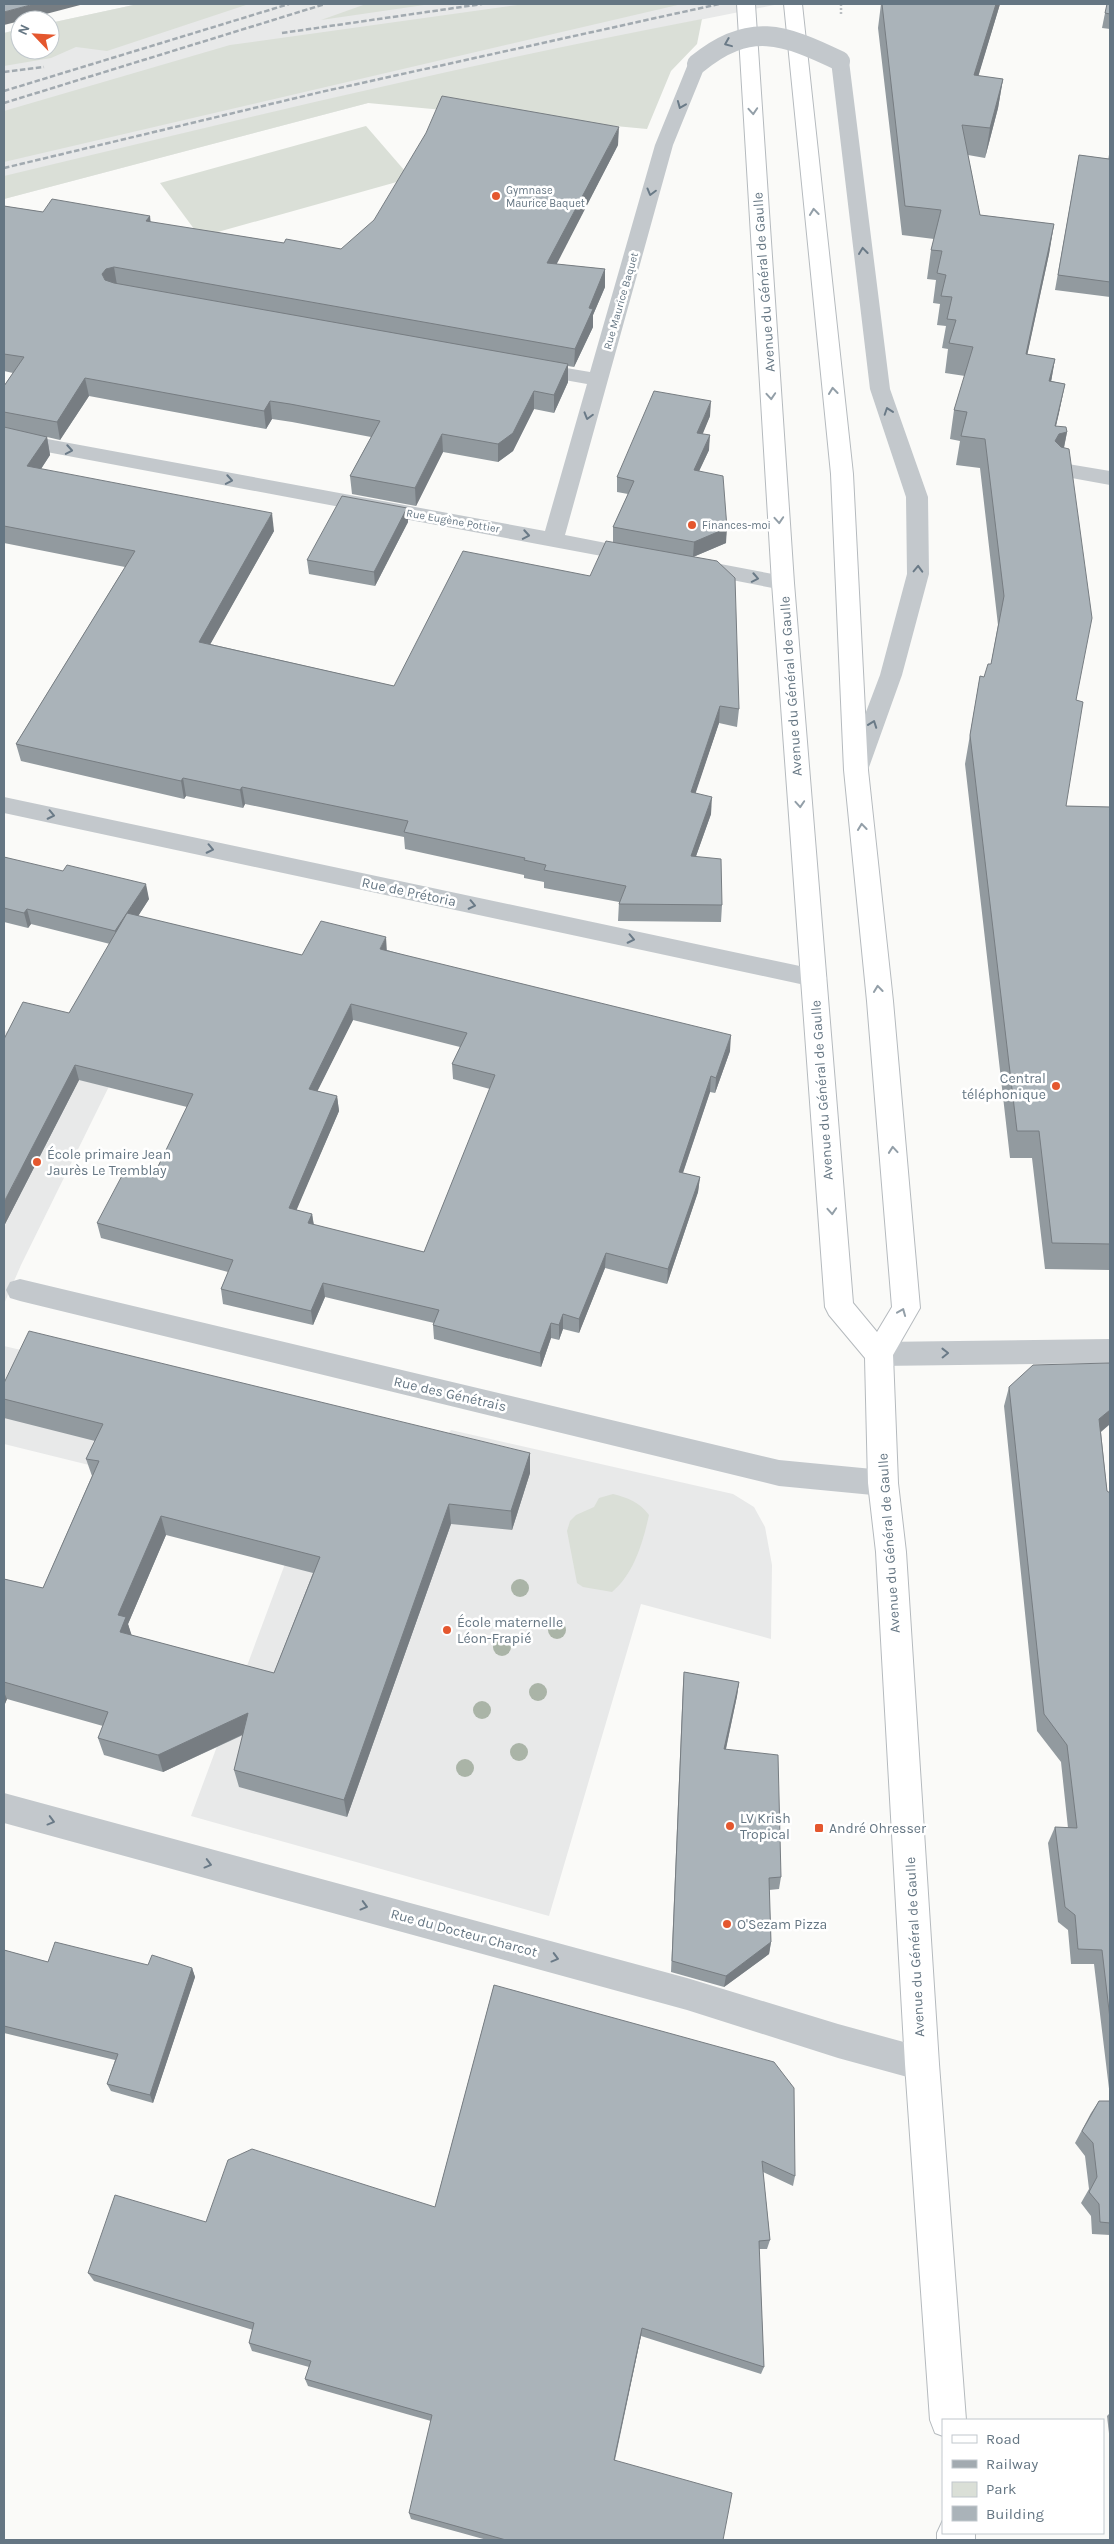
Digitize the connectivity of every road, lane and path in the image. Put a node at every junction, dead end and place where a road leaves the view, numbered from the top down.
1 (746, 4) edge
2 (793, 4) edge
3 (516, 365) edge
4 (598, 380) junction
5 (4, 438) edge
6 (1062, 470) edge
7 (1110, 478) edge
8 (553, 540) junction
9 (783, 583) junction
10 (856, 770) junction
11 (4, 805) edge
12 (814, 978) junction
13 (20, 1290) dead end
14 (1110, 1351) edge
15 (879, 1354) junction
16 (883, 1483) junction
17 (4, 1808) edge
18 (922, 2064) junction
19 (948, 2419) edge

1 -> 9 main road, Avenue du Général de Gaulle
10 -> 2 main road
3 - 4 street
4 -> 8 street, Rue Maurice Baquet
10 -> 4 street, Rue Maurice Baquet, bridge
5 -> 8 street, Rue Eugène Pottier
6 - 7 street
8 -> 9 street, Rue Eugène Pottier
9 -> 12 main road, Avenue du Général de Gaulle
15 -> 10 main road
11 -> 12 street, Rue de Prétoria
12 -> 15 main road, Avenue du Général de Gaulle
13 - 16 street, Rue des Génétrais
15 -> 14 street
15 - 16 main road, Avenue du Général de Gaulle
16 - 18 main road, Avenue du Général de Gaulle
17 -> 18 street, Rue du Docteur Charcot
18 - 19 main road, Avenue du Général de Gaulle

